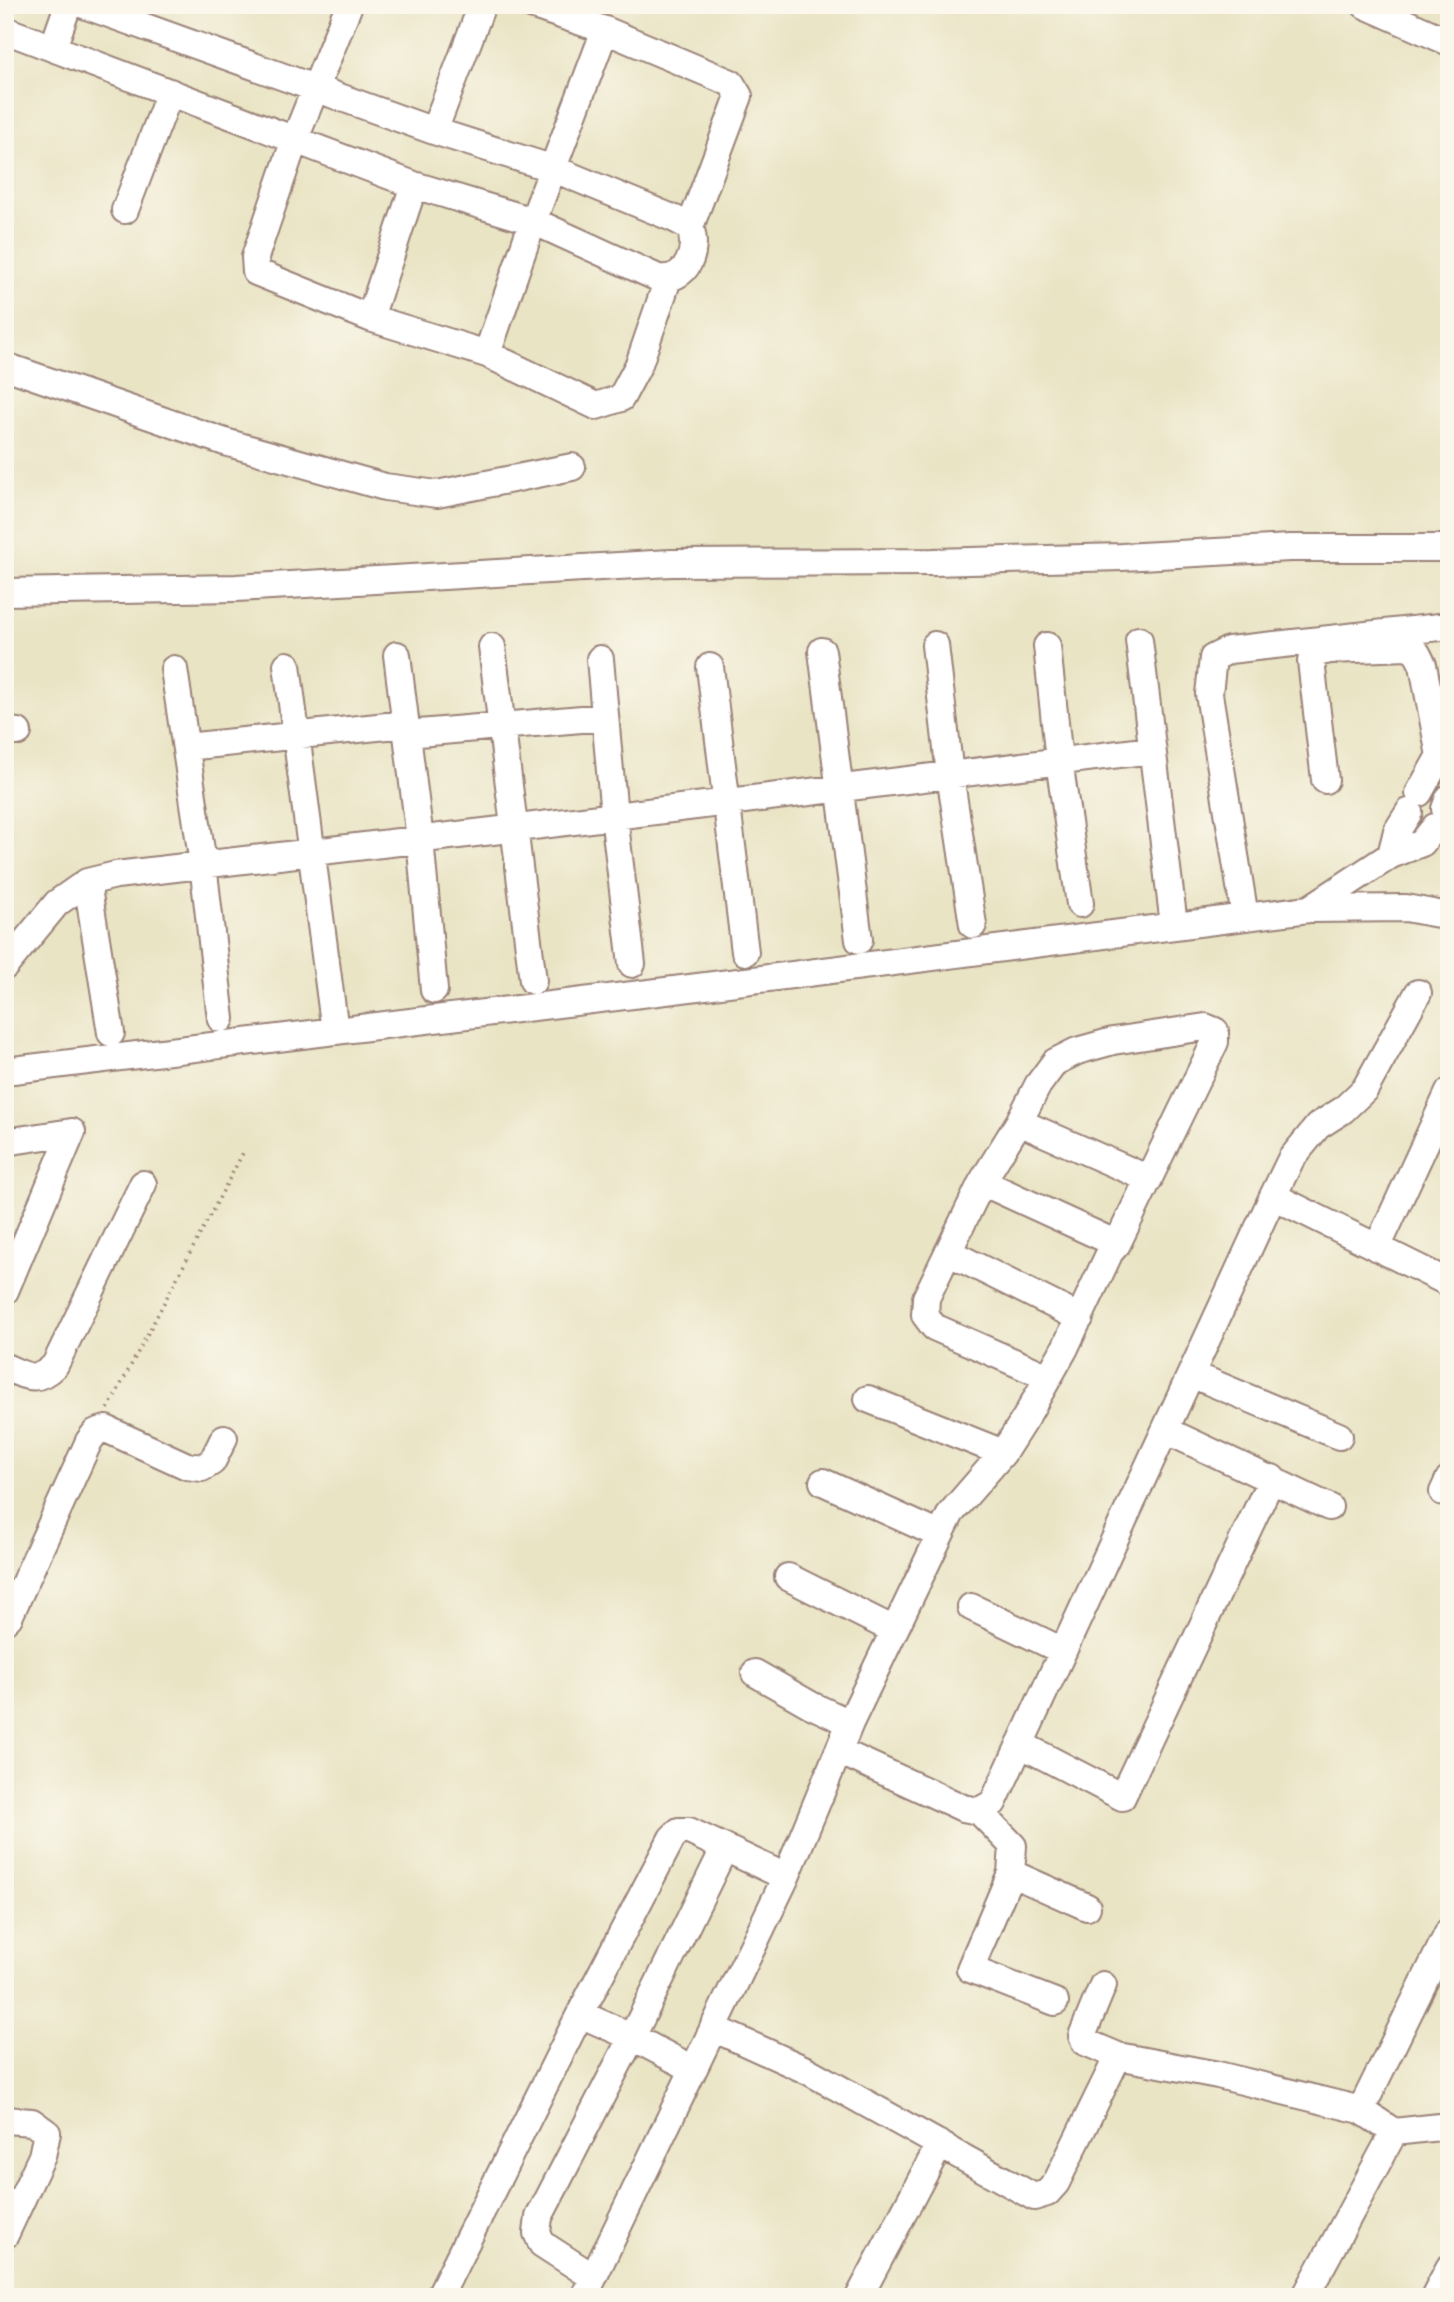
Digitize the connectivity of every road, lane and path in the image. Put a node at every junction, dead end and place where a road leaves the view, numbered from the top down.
1 (68, 5) edge
2 (84, 5) edge
3 (349, 5) edge
4 (482, 5) edge
5 (531, 5) edge
6 (1365, 5) edge
7 (5, 30) edge
8 (605, 30) junction
9 (1449, 42) edge
10 (53, 48) junction
11 (317, 88) junction
12 (170, 92) junction
13 (434, 131) junction
14 (295, 139) junction
15 (554, 169) junction
16 (414, 185) junction
17 (125, 210) dead end
18 (533, 221) junction
19 (690, 227) junction
20 (668, 279) junction
21 (370, 318) junction
22 (487, 354) junction
23 (5, 366) edge
24 (572, 467) dead end
25 (1449, 548) edge
26 (5, 592) edge
27 (1449, 626) edge
28 (1139, 640) dead end
29 (935, 645) dead end
30 (1047, 646) dead end
31 (492, 647) dead end
32 (822, 651) dead end
33 (397, 655) dead end
34 (600, 659) dead end
35 (287, 665) dead end
36 (710, 667) dead end
37 (174, 669) dead end
38 (605, 717) junction
39 (500, 725) junction
40 (406, 729) junction
41 (296, 734) junction
42 (186, 747) junction
43 (1152, 750) junction
44 (1444, 752) edge
45 (1059, 761) junction
46 (950, 775) junction
47 (1325, 780) dead end
48 (839, 788) junction
49 (728, 802) junction
50 (1443, 811) edge
51 (614, 816) junction
52 (514, 828) junction
53 (420, 839) junction
54 (312, 852) junction
55 (1391, 855) junction
56 (203, 864) junction
57 (87, 882) junction
58 (1080, 904) dead end
59 (1309, 909) junction
60 (1245, 916) junction
61 (1449, 916) edge
62 (973, 925) dead end
63 (1174, 925) junction
64 (859, 940) dead end
65 (745, 952) dead end
66 (7, 962) edge
67 (632, 964) dead end
68 (533, 981) dead end
69 (434, 990) dead end
70 (1418, 993) dead end
71 (334, 1016) dead end
72 (221, 1019) dead end
73 (111, 1033) dead end
74 (5, 1071) edge
75 (1449, 1093) edge
76 (1019, 1122) junction
77 (5, 1142) edge
78 (244, 1150) dead end
79 (1149, 1179) junction
80 (982, 1182) junction
81 (144, 1184) dead end
82 (1273, 1196) junction
83 (1117, 1244) junction
84 (1377, 1248) junction
85 (948, 1252) junction
86 (1449, 1283) edge
87 (5, 1291) edge
88 (1080, 1318) junction
89 (5, 1367) edge
90 (1191, 1374) junction
91 (1048, 1377) junction
92 (868, 1399) dead end
93 (1166, 1430) junction
94 (96, 1432) junction
95 (1339, 1436) dead end
96 (224, 1438) dead end
97 (1003, 1454) junction
98 (1272, 1478) junction
99 (823, 1482) dead end
100 (1329, 1507) dead end
101 (940, 1535) junction
102 (788, 1577) dead end
103 (971, 1607) dead end
104 (5, 1621) edge
105 (894, 1630) junction
106 (1063, 1651) junction
107 (755, 1673) dead end
108 (850, 1723) junction
109 (1020, 1744) junction
110 (839, 1751) junction
111 (979, 1811) junction
112 (725, 1847) junction
113 (1011, 1873) junction
114 (786, 1877) junction
115 (1087, 1907) dead end
116 (1449, 1931) edge
117 (1103, 1985) dead end
118 (1055, 2002) dead end
119 (580, 2014) junction
120 (713, 2028) junction
121 (632, 2037) junction
122 (1118, 2056) junction
123 (693, 2069) junction
124 (1361, 2110) junction
125 (5, 2120) edge
126 (1449, 2126) edge
127 (1394, 2132) junction
128 (940, 2144) junction
129 (5, 2235) edge
130 (1449, 2268) edge
131 (589, 2287) edge
132 (439, 2297) edge
133 (859, 2297) edge
134 (1305, 2297) edge
135 (1434, 2297) edge

1 - 10 street
2 - 11 street
3 - 11 street
4 - 13 street
5 - 8 street
6 - 9 street
7 - 10 street
8 - 15 street
8 - 19 street
10 - 12 street
11 - 13 street
11 - 14 street
12 - 14 street
12 - 17 street
13 - 15 street
14 - 16 street
14 - 21 street
15 - 18 street
15 - 19 street
16 - 18 street
16 - 21 street
18 - 20 street
18 - 22 street
19 - 20 street
20 - 22 street
21 - 22 street
23 - 24 street
25 - 26 street
27 - 60 street
28 - 43 street
29 - 46 street
30 - 45 street
31 - 39 street
32 - 48 street
33 - 40 street
34 - 38 street
35 - 41 street
36 - 49 street
37 - 42 street
38 - 39 street
38 - 51 street
39 - 40 street
39 - 52 street
40 - 41 street
40 - 53 street
41 - 42 street
41 - 54 street
42 - 56 street
43 - 45 street
43 - 63 street
44 - 47 street
44 - 55 street
45 - 46 street
45 - 58 street
46 - 48 street
46 - 62 street
48 - 49 street
48 - 64 street
49 - 51 street
49 - 65 street
50 - 55 street
51 - 52 street
51 - 67 street
52 - 53 street
52 - 68 street
53 - 54 street
53 - 69 street
54 - 56 street
54 - 71 street
55 - 59 street
56 - 57 street
56 - 72 street
57 - 66 street
57 - 73 street
59 - 60 street
59 - 61 street
60 - 63 street
63 - 74 street
70 - 82 street
75 - 84 street
76 - 79 street
76 - 79 street
76 - 80 street
77 - 87 street
78 - 94 path
79 - 83 street
80 - 83 street
80 - 85 street
81 - 89 street
82 - 84 street
82 - 90 street
83 - 88 street
84 - 86 street
85 - 88 street
85 - 91 street
88 - 91 street
90 - 93 street
90 - 95 street
91 - 97 street
92 - 97 street
93 - 98 street
93 - 106 street
94 - 96 street
94 - 104 street
97 - 101 street
98 - 100 street
98 - 109 street
99 - 101 street
101 - 105 street
102 - 105 street
103 - 106 street
105 - 108 street
106 - 109 street
107 - 108 street
108 - 110 street
109 - 111 street
110 - 111 street
110 - 114 street
111 - 113 street
112 - 114 street
112 - 119 street
112 - 121 street
113 - 115 street
113 - 118 street
114 - 120 street
116 - 124 street
117 - 122 street
119 - 121 street
119 - 132 street
120 - 123 street
120 - 128 street
121 - 123 street
121 - 131 street
122 - 124 street
122 - 128 street
123 - 131 street
124 - 127 street
125 - 129 street
126 - 127 street
127 - 134 street
128 - 133 street
130 - 135 street

